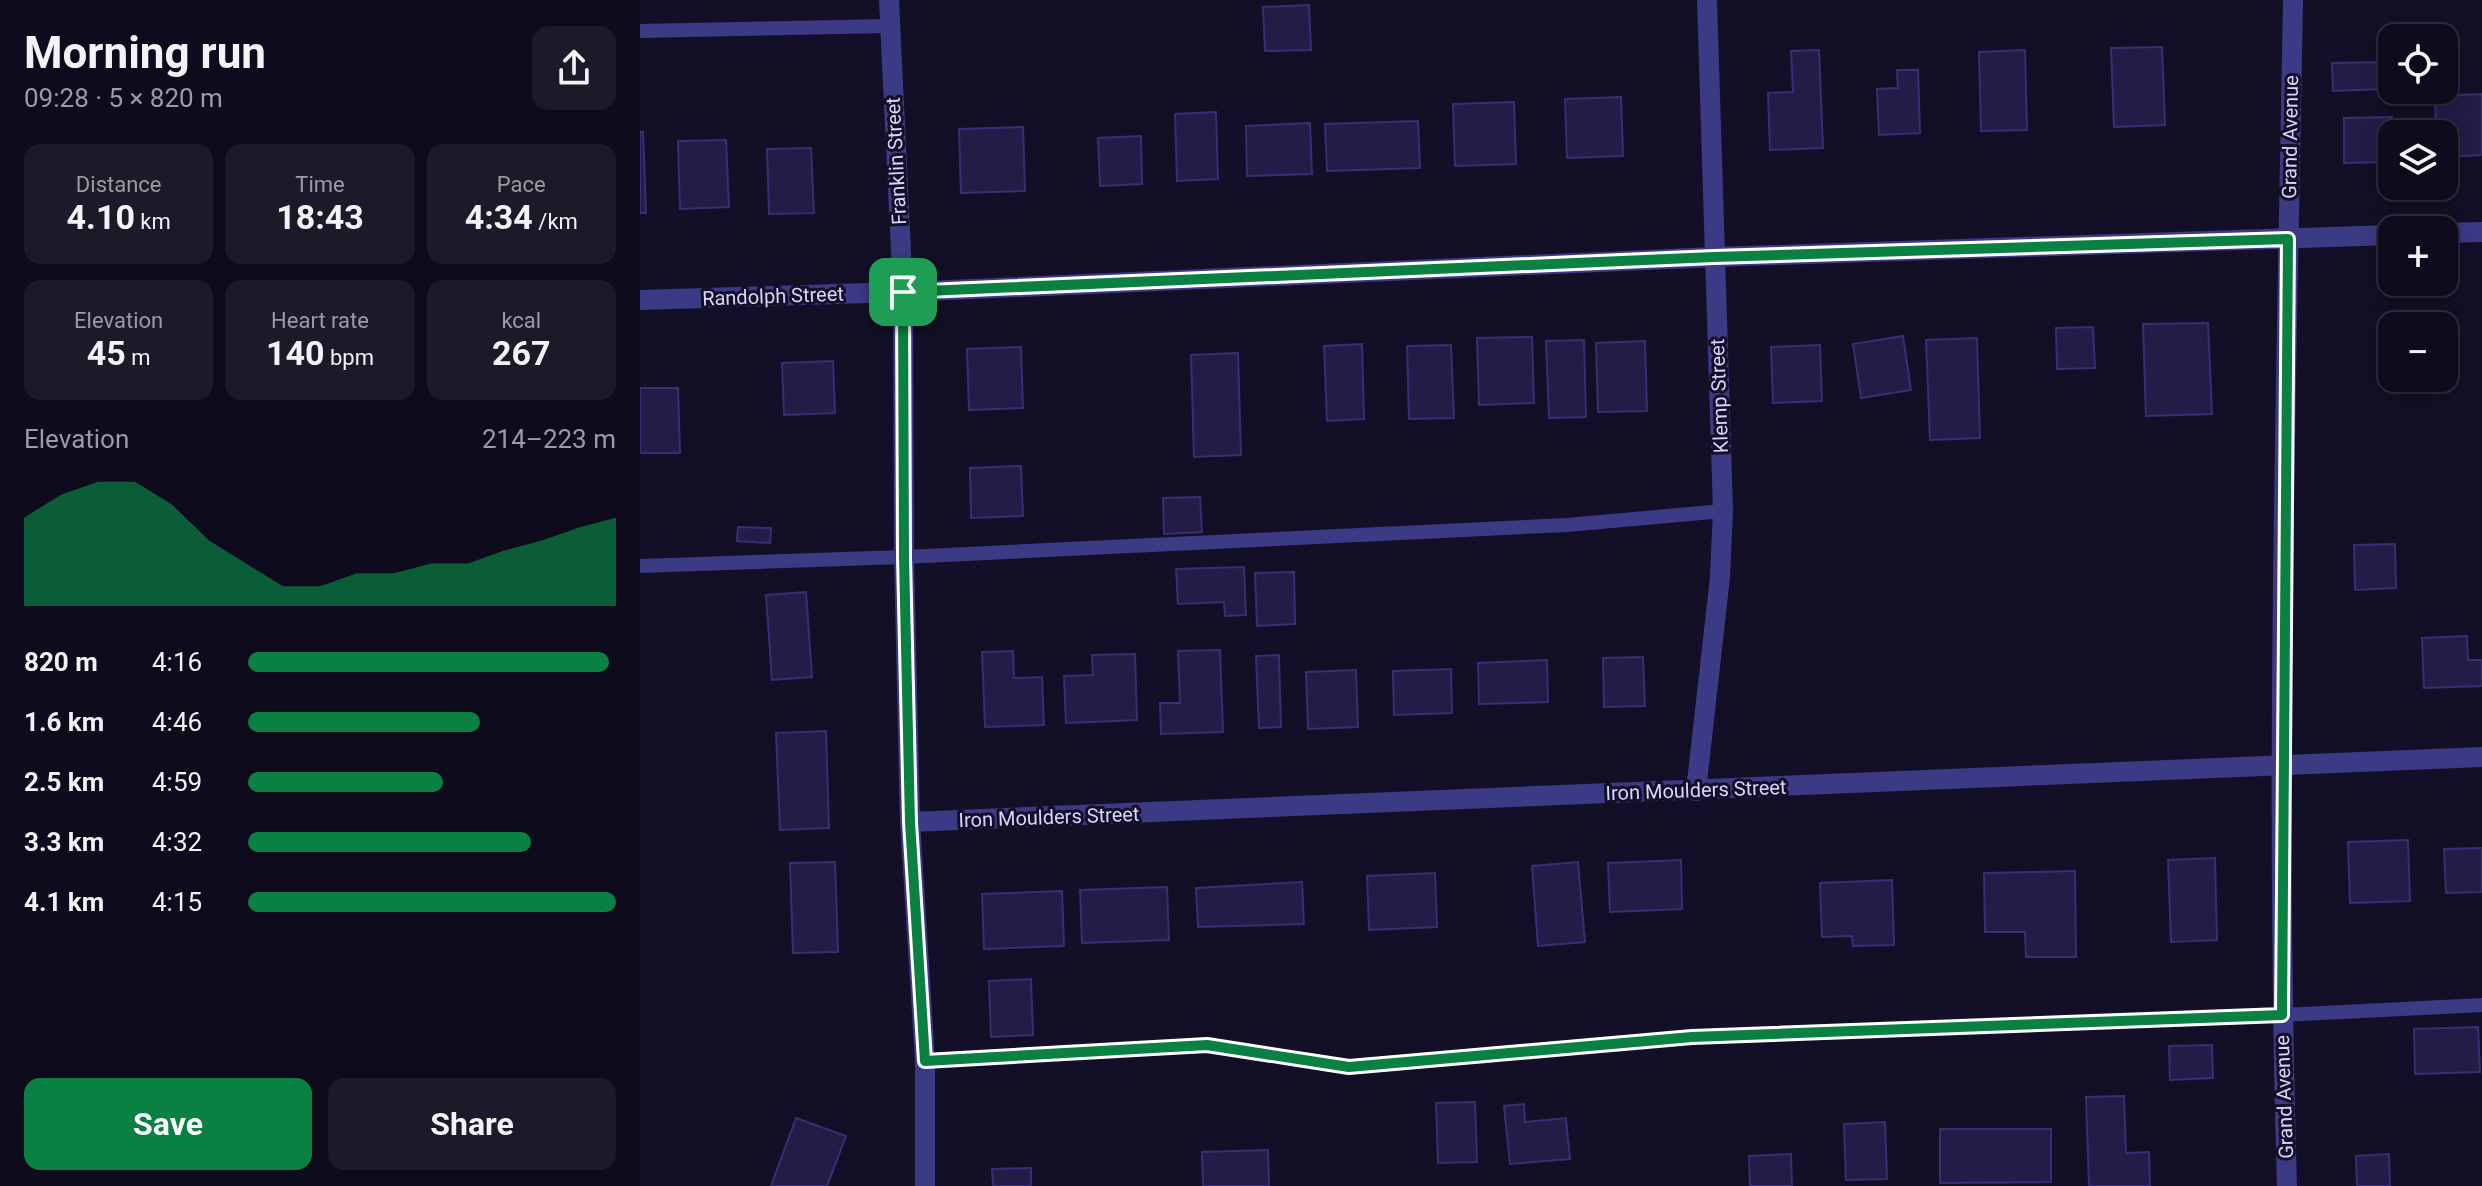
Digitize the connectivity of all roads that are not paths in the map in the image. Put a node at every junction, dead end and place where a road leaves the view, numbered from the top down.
1 (889, 0) edge
2 (1707, 0) edge
3 (2293, 0) edge
4 (890, 26) junction
5 (640, 31) edge
6 (2482, 232) edge
7 (2458, 233) edge
8 (2378, 236) edge
9 (2288, 239) junction
10 (1714, 257) junction
11 (903, 292) junction
12 (640, 300) edge
13 (1723, 511) junction
14 (904, 557) junction
15 (640, 566) edge
16 (2482, 757) edge
17 (2282, 764) junction
18 (1696, 791) junction
19 (910, 822) junction
20 (2482, 1005) edge
21 (2282, 1015) junction
22 (925, 1061) junction
23 (925, 1186) edge
24 (2287, 1186) edge

1 - 4 street, Franklin Street
2 - 10 street, Klemp Street
3 - 9 street, Grand Avenue
4 - 5 lane
4 - 11 street, Franklin Street
6 - 7 street
8 - 9 street, Randolph Street
9 - 10 street, Randolph Street
9 - 17 street, Grand Avenue
10 - 11 street, Randolph Street
10 - 13 street, Klemp Street
11 - 12 street, Randolph Street
11 - 14 street, Franklin Street
13 - 14 lane
13 - 18 street, Klemp Street
14 - 15 lane
14 - 19 street, Franklin Street
16 - 17 street, Iron Moulders Street
17 - 18 street, Iron Moulders Street
17 - 21 street, Grand Avenue
18 - 19 street, Iron Moulders Street
19 - 22 street, Franklin Street
20 - 21 lane
21 - 22 lane
21 - 24 street, Grand Avenue
22 - 23 street, Franklin Street

